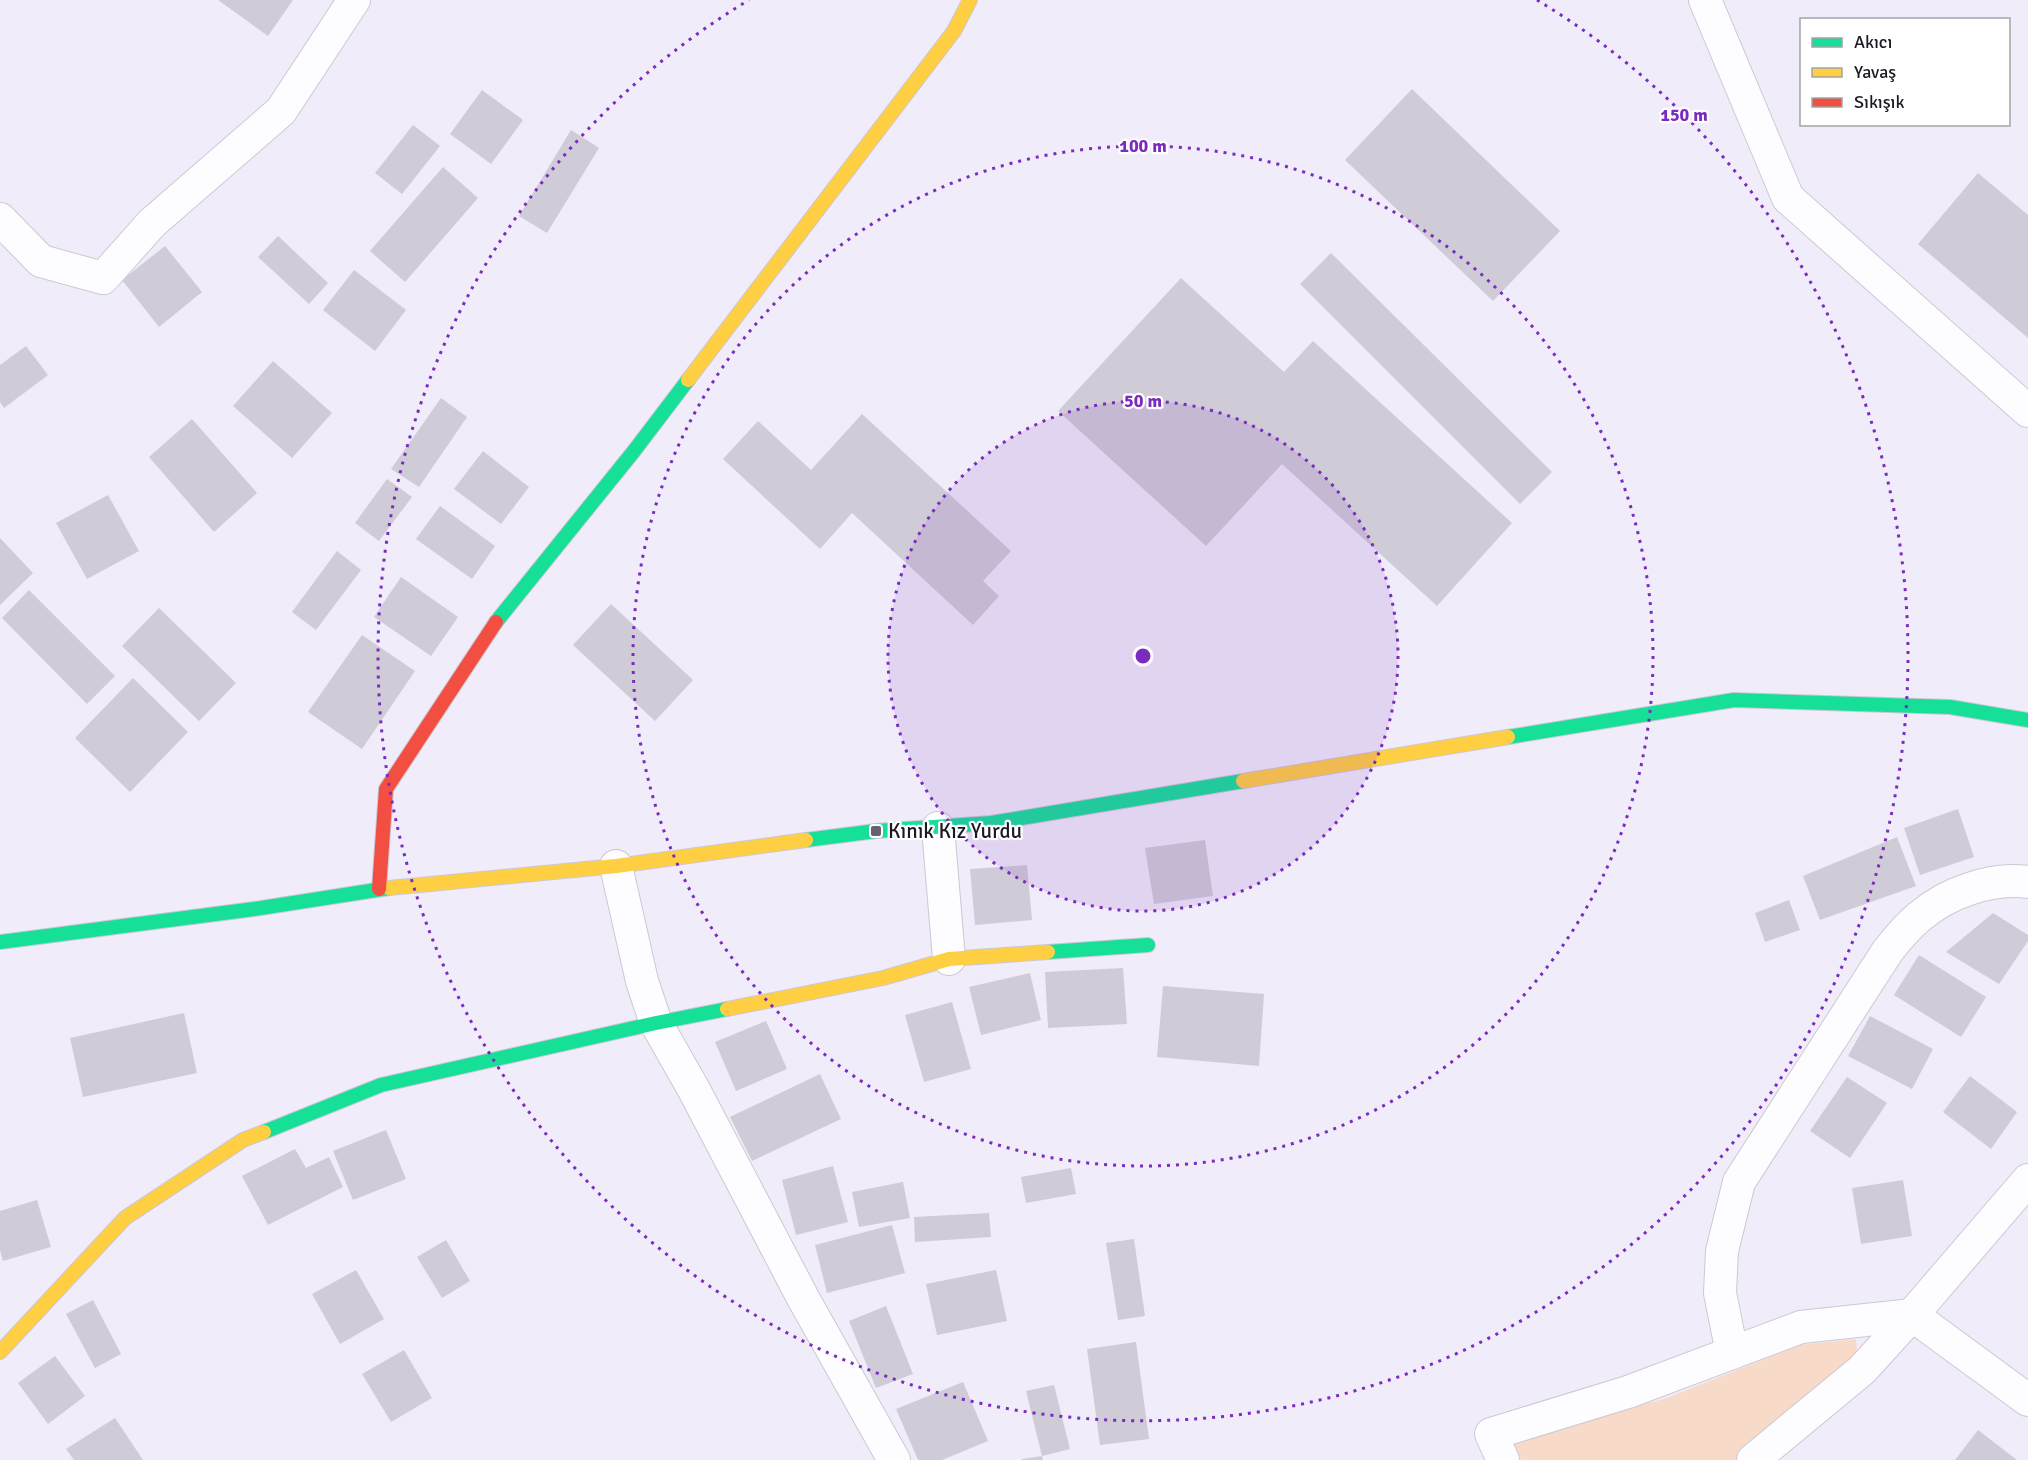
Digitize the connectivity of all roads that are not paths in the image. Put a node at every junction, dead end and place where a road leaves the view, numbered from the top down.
1 (354, 0) edge
2 (970, 0) edge
3 (1705, 0) edge
4 (0, 219) edge
5 (2028, 411) edge
6 (2028, 720) edge
7 (938, 828) junction
8 (616, 866) junction
9 (2028, 882) edge
10 (379, 889) junction
11 (0, 942) edge
12 (1148, 945) dead end
13 (949, 959) junction
14 (656, 1023) junction
15 (2028, 1180) edge
16 (1912, 1316) junction
17 (0, 1352) edge
18 (1732, 1353) junction
19 (2028, 1400) edge
20 (894, 1460) edge
21 (1503, 1460) edge
22 (1753, 1460) edge

1 - 4 street
2 - 10 street
3 - 5 street
6 - 7 street
7 - 8 street
7 - 13 street
8 - 10 street
8 - 14 street
9 - 18 street
10 - 11 street
12 - 13 street
13 - 14 street
14 - 17 street
14 - 20 street
15 - 16 street
16 - 18 street
16 - 19 street
16 - 22 street
18 - 21 street

